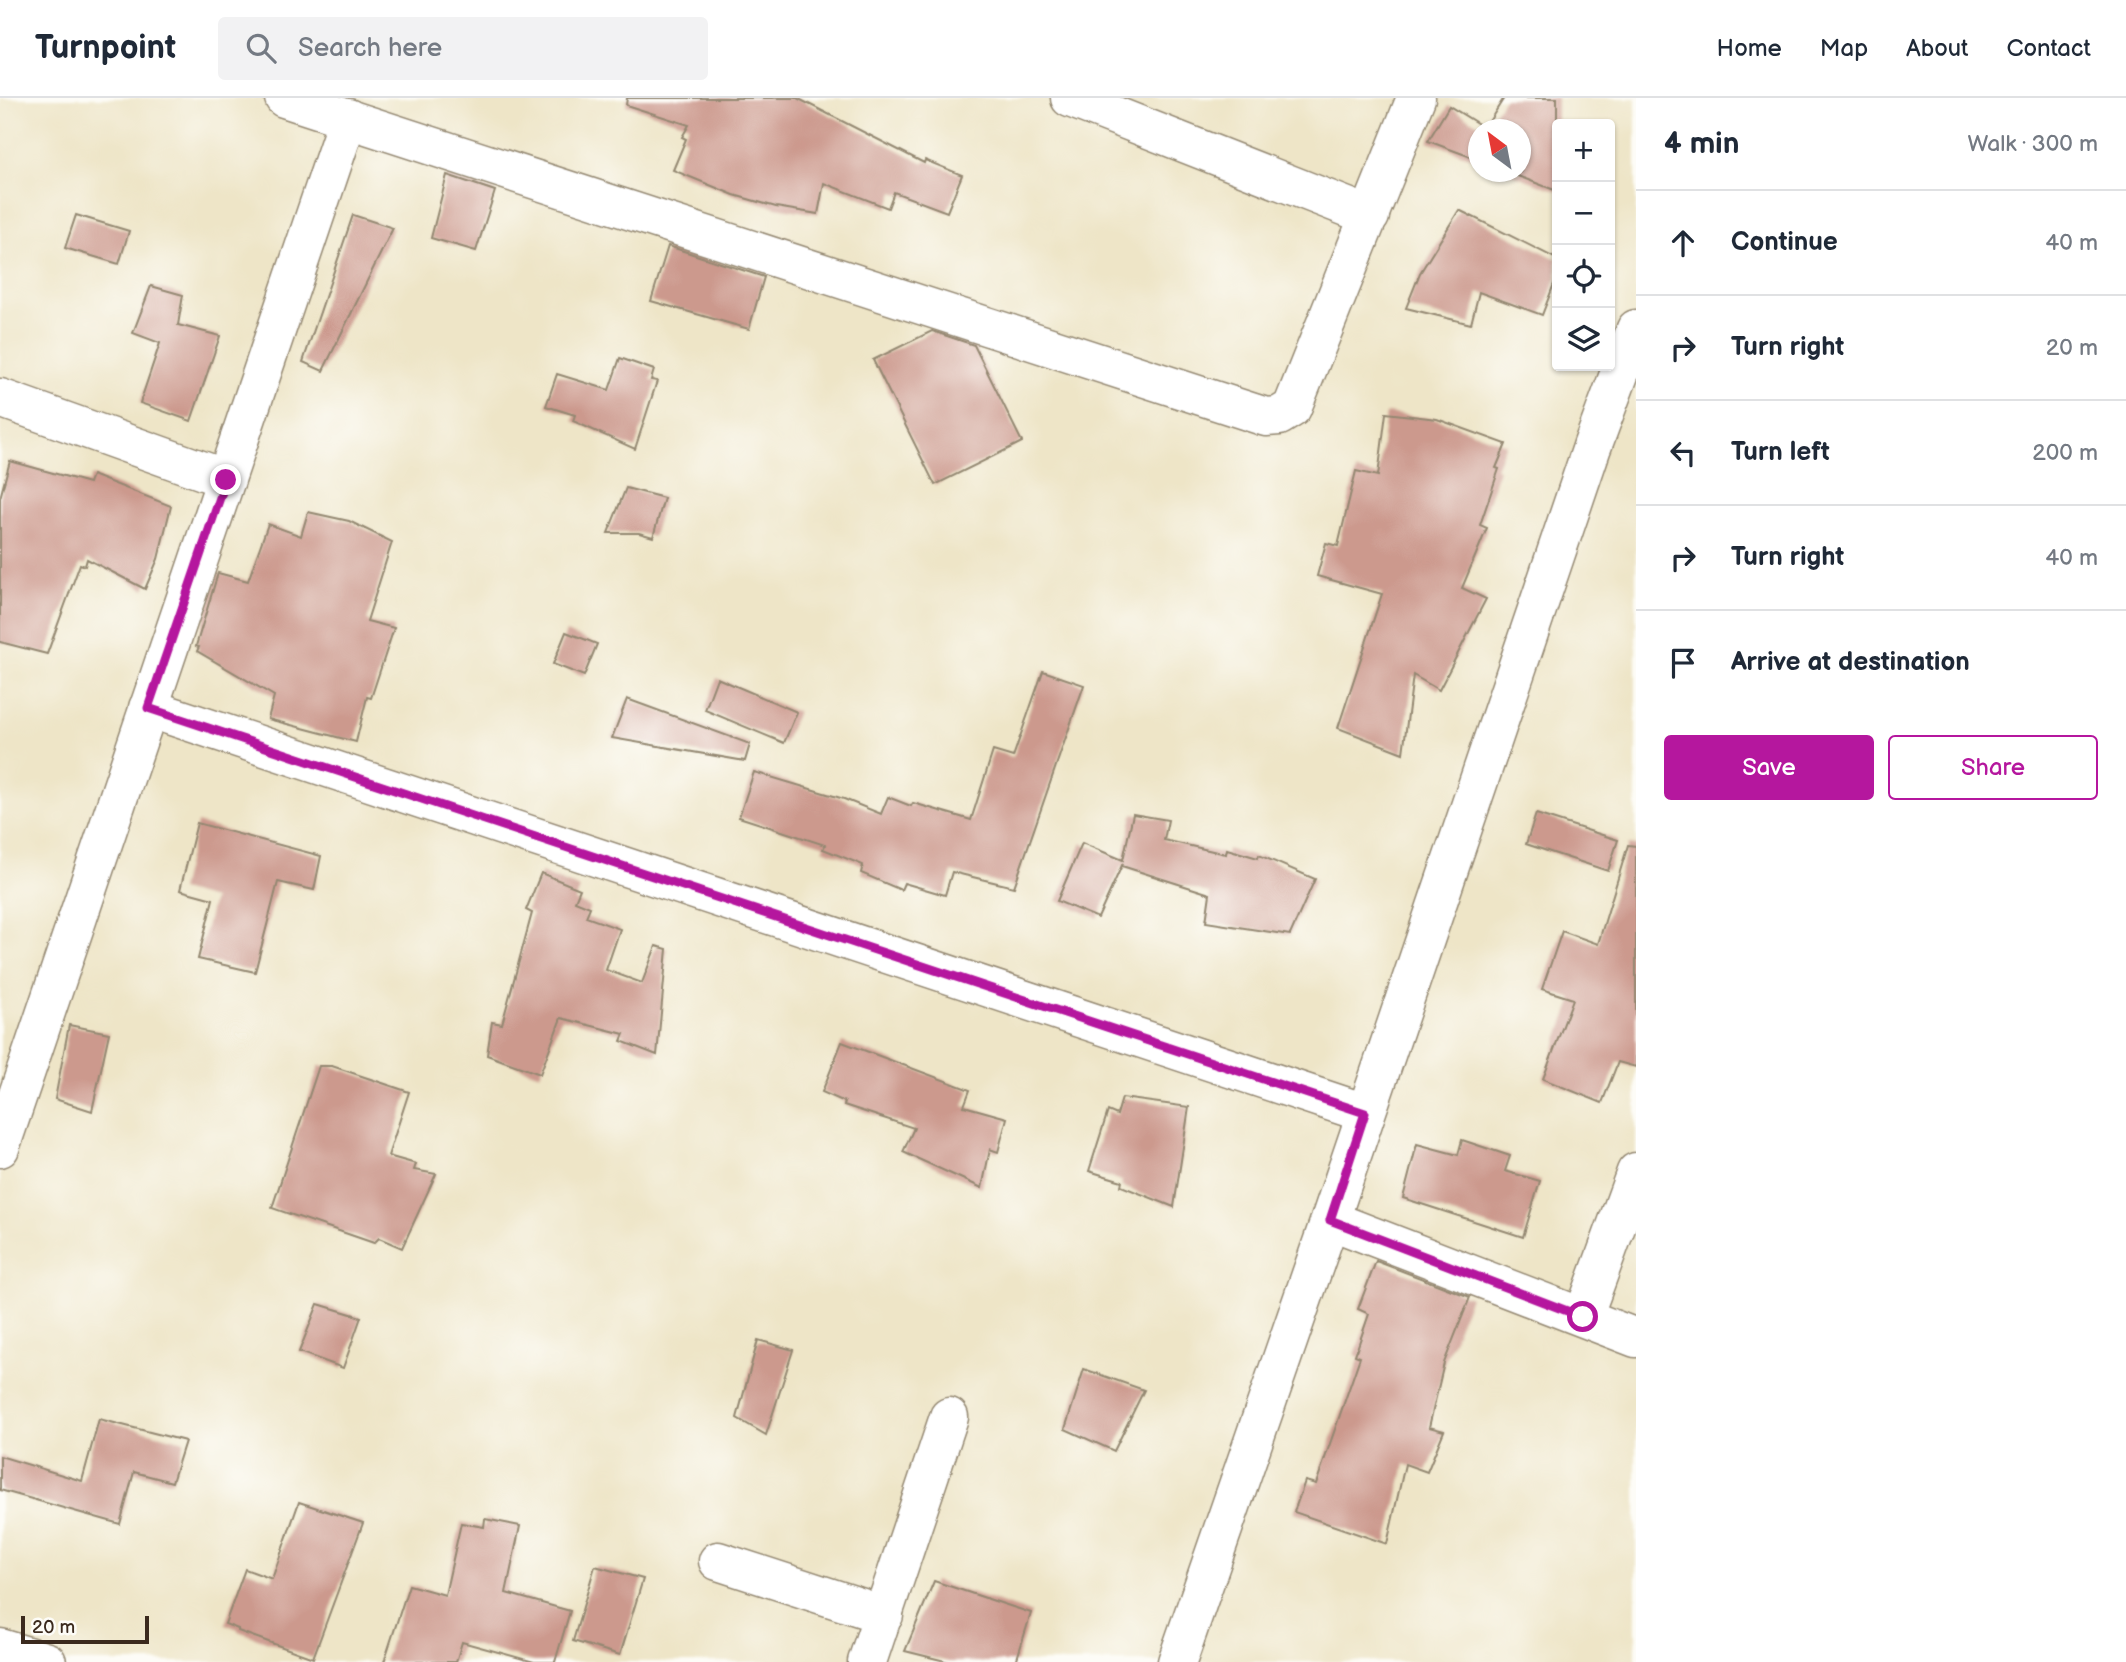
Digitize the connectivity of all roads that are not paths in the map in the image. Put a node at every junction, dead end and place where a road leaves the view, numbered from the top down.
1 (284, 98) edge
2 (1070, 98) edge
3 (1416, 98) edge
4 (348, 118) junction
5 (1370, 216) junction
6 (1636, 330) edge
7 (0, 398) edge
8 (226, 480) junction
9 (148, 708) junction
10 (1365, 1113) junction
11 (0, 1148) edge
12 (1636, 1172) edge
13 (1330, 1220) junction
14 (1583, 1317) junction
15 (1636, 1338) edge
16 (949, 1417) dead end
17 (718, 1561) dead end
18 (884, 1615) junction
19 (0, 1648) edge
20 (47, 1662) edge
21 (867, 1662) edge
22 (1177, 1662) edge

1 - 4 street
2 - 5 street
3 - 5 street
4 - 5 street
4 - 8 street
6 - 10 street
7 - 8 street
8 - 9 street
9 - 10 street
9 - 11 street
10 - 13 street
12 - 14 street
13 - 14 street
13 - 22 street
14 - 15 street
16 - 18 street
17 - 18 street
18 - 21 street
19 - 20 street

